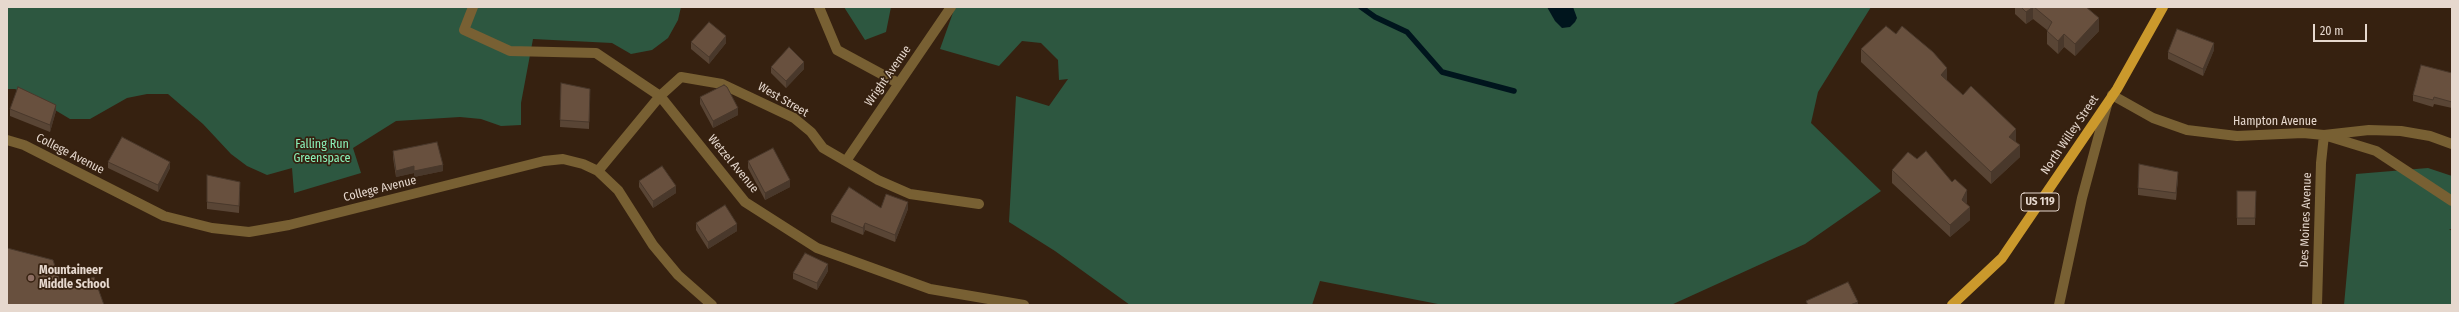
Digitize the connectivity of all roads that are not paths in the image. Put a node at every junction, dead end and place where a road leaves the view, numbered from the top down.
1 (473, 7) edge
2 (819, 7) edge
3 (951, 7) edge
4 (2163, 7) edge
5 (898, 83) junction
6 (660, 96) junction
7 (2112, 96) junction
8 (2324, 135) junction
9 (7, 140) edge
10 (2452, 144) edge
11 (846, 161) junction
12 (598, 172) junction
13 (2452, 201) edge
14 (979, 204) dead end
15 (712, 305) edge
16 (1024, 305) edge
17 (1952, 305) edge
18 (2059, 305) edge
19 (2317, 305) edge

1 - 6 street, Wetzel Avenue
2 - 5 street
3 - 5 street, Wright Avenue
4 - 7 main road, US 119
5 - 11 street, Wright Avenue
6 - 11 street, West Street
6 - 12 street, West Street
6 - 16 street, Wetzel Avenue
7 - 8 street, Hampton Avenue
7 - 17 main road, North Willey Street / US 119
7 - 18 street
8 - 10 street
8 - 13 street, Hampton Avenue
8 - 19 street, Des Moines Avenue
9 - 12 street, College Avenue
11 - 14 street, West Street
12 - 15 street, College Avenue

